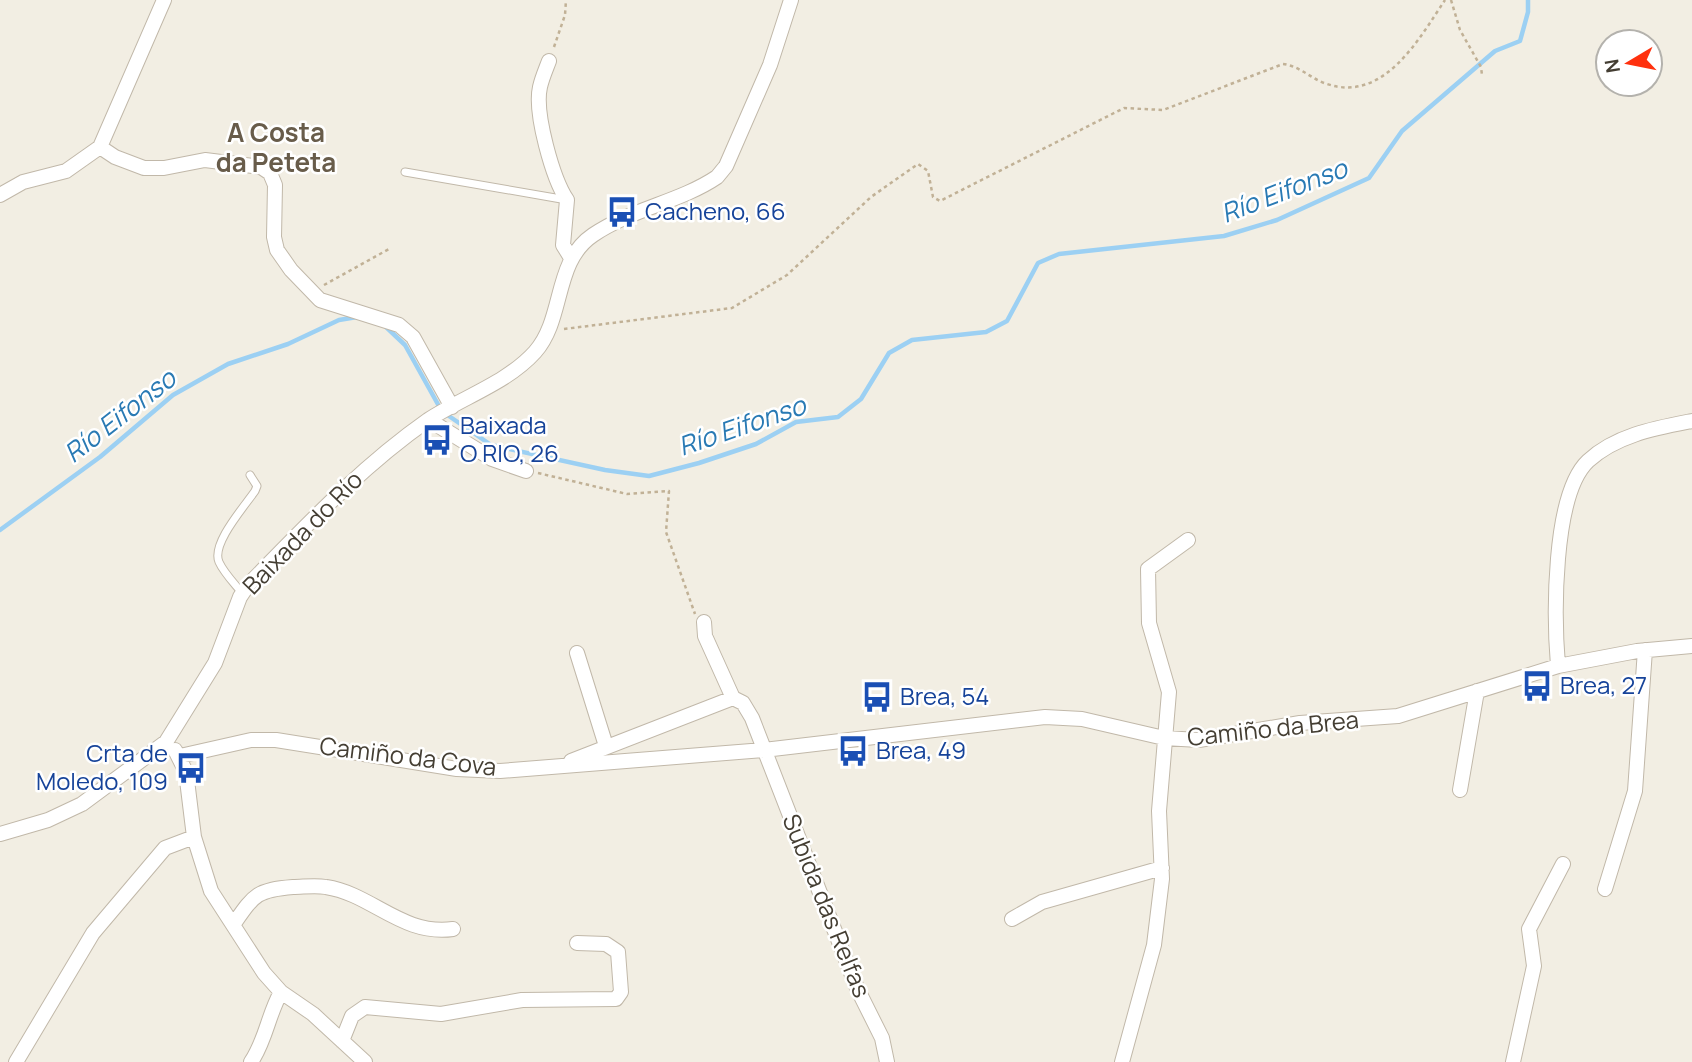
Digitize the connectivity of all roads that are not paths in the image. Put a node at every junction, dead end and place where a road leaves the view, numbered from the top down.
1 (164, 0) edge
2 (790, 0) edge
3 (549, 61) road end
4 (100, 146) junction
5 (405, 173) dead end
6 (0, 195) edge
7 (567, 200) junction
8 (571, 258) junction
9 (449, 408) junction
10 (429, 420) junction
11 (1692, 421) edge
12 (526, 471) road end
13 (250, 475) dead end
14 (1188, 540) dead end
15 (243, 593) junction
16 (704, 622) road end
17 (1692, 646) edge
18 (1645, 650) junction
19 (577, 653) dead end
20 (1558, 666) junction
21 (1477, 691) junction
22 (733, 698) junction
23 (1164, 738) junction
24 (166, 742) junction
25 (606, 746) junction
26 (764, 750) junction
27 (180, 756) junction
28 (564, 764) junction
29 (1460, 790) dead end
30 (0, 834) edge
31 (194, 836) junction
32 (1563, 864) dead end
33 (1162, 868) junction
34 (1605, 889) dead end
35 (1012, 919) dead end
36 (233, 925) junction
37 (453, 929) dead end
38 (577, 943) dead end
39 (281, 992) junction
40 (342, 1041) junction
41 (16, 1062) edge
42 (251, 1062) edge
43 (365, 1062) edge
44 (887, 1062) edge
45 (1122, 1062) edge
46 (1513, 1062) edge

1 - 4 street
2 - 8 street
3 - 7 street
4 - 6 street
4 - 9 street
5 - 7 lane
7 - 8 street
8 - 9 street, Baixada do Río
9 - 10 street, Baixada do Río
10 - 12 street
10 - 15 street, Baixada do Río
11 - 20 street
13 - 15 lane
14 - 23 street
15 - 24 street, Baixada do Río
16 - 22 street, Subida das Relfas
17 - 18 street, Camiño da Brea
18 - 20 street, Camiño da Brea
18 - 34 street
19 - 25 street
20 - 21 street, Camiño da Brea
21 - 23 street, Camiño da Brea
21 - 29 street
22 - 25 street
22 - 26 street, Subida das Relfas
23 - 26 street, Camiño da Brea
23 - 33 street
24 - 27 street
24 - 30 street
25 - 28 street
26 - 28 street, Camiño da Cova
26 - 44 street, Subida das Relfas
27 - 28 street, Camiño da Cova
27 - 31 street
31 - 36 street
31 - 41 street
32 - 46 street
33 - 35 street
33 - 45 street
36 - 37 street
36 - 39 street
38 - 40 street
39 - 40 street
39 - 42 street
40 - 43 street

